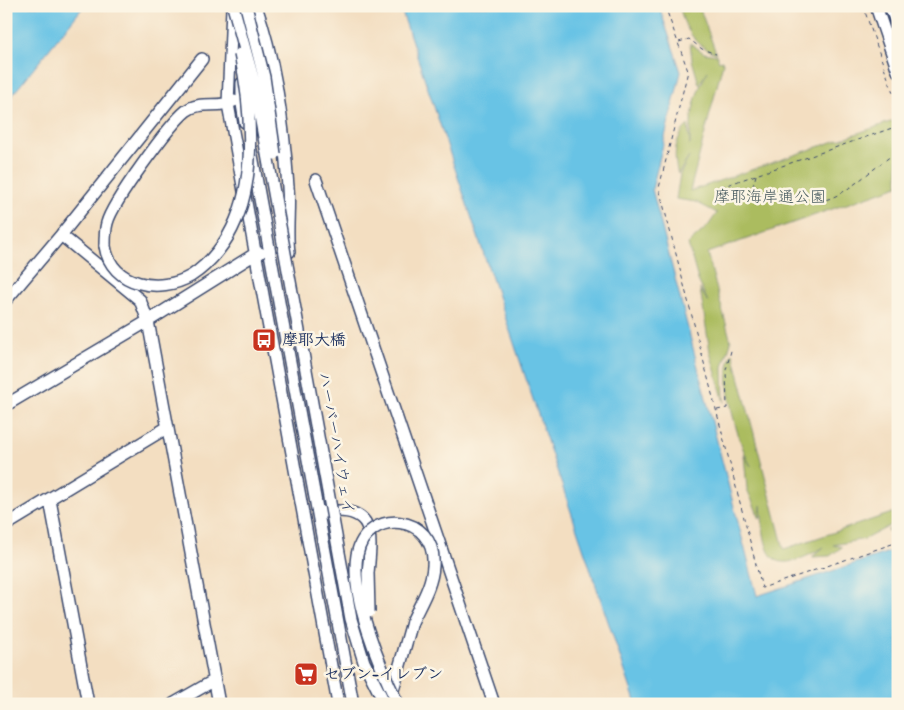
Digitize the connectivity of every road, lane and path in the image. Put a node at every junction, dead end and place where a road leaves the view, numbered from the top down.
1 (228, 6) edge
2 (233, 6) edge
3 (245, 6) edge
4 (256, 6) edge
5 (665, 6) edge
6 (863, 6) edge
7 (876, 6) edge
8 (890, 6) edge
9 (898, 27) edge
10 (678, 42) junction
11 (716, 54) dead end
12 (202, 59) dead end
13 (898, 71) edge
14 (241, 91) junction
15 (228, 104) junction
16 (898, 107) edge
17 (898, 126) edge
18 (898, 151) edge
19 (756, 175) junction
20 (316, 180) dead end
21 (721, 186) dead end
22 (61, 235) junction
23 (269, 251) junction
24 (255, 254) junction
25 (6, 300) edge
26 (148, 321) junction
27 (732, 347) dead end
28 (6, 406) edge
29 (717, 410) junction
30 (299, 413) junction
31 (168, 427) junction
32 (50, 500) junction
33 (317, 513) junction
34 (6, 524) edge
35 (898, 542) edge
36 (326, 632) junction
37 (215, 680) junction
38 (88, 704) edge
39 (173, 704) edge
40 (219, 704) edge
41 (338, 704) edge
42 (353, 704) edge
43 (386, 704) edge
44 (391, 704) edge
45 (399, 704) edge
46 (494, 704) edge

1 - 15 street, bridge
2 - 15 street
2 - 43 street, ハーバーハイウェイ, bridge
3 - 14 street
3 - 44 street, ハーバーハイウェイ, bridge
4 - 30 street
5 - 10 path
6 - 16 path
7 - 13 street
8 - 9 street
10 - 11 path
10 - 29 path
12 - 22 street
14 - 15 street
14 - 23 street
15 - 24 street
17 - 19 path
18 - 19 path
19 - 21 path
20 - 46 street
22 - 25 street
22 - 26 street
23 - 24 street
23 - 30 street
24 - 26 street
24 - 36 street
26 - 28 street
26 - 31 street
27 - 29 path
29 - 35 path
30 - 33 street
31 - 32 street
31 - 37 street
32 - 34 street
32 - 38 street
33 - 36 street
33 - 42 street
33 - 45 street, bridge
36 - 41 street
37 - 39 street
37 - 40 street
43 - 45 street, bridge

